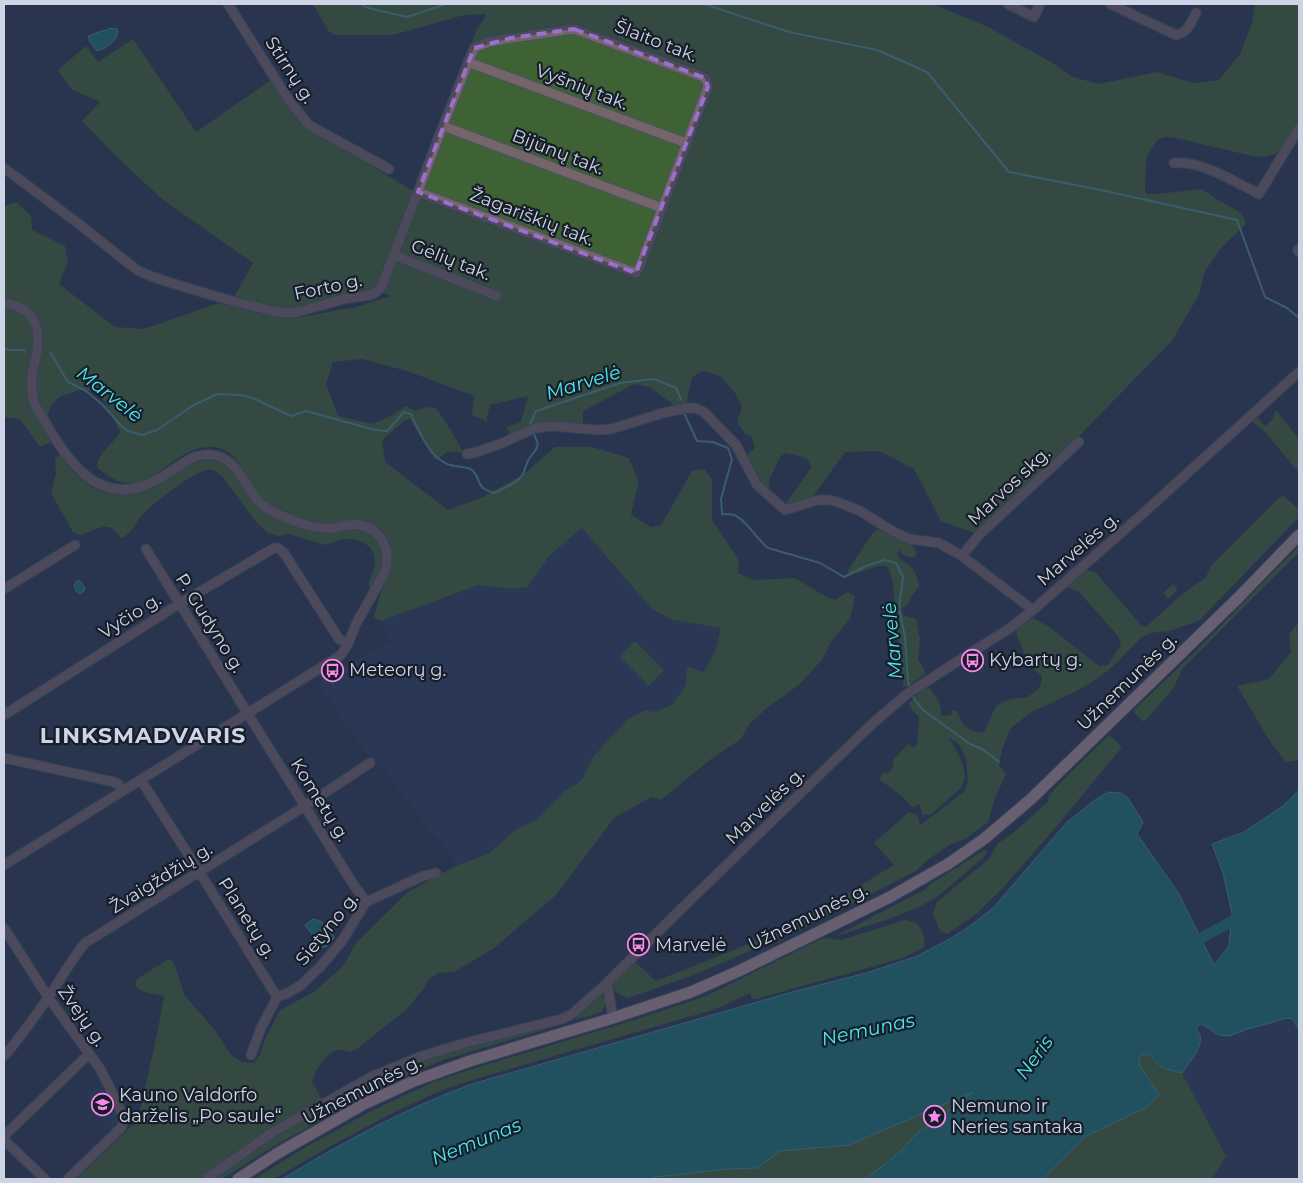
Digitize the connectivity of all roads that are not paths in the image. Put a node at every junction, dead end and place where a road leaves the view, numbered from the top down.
1 (228, 4) edge
2 (1008, 4) edge
3 (1040, 4) edge
4 (1110, 4) edge
5 (1196, 14) dead end
6 (474, 48) joint
7 (468, 62) junction
8 (443, 126) junction
9 (1299, 128) edge
10 (686, 143) junction
11 (1174, 163) dead end
12 (4, 168) edge
13 (389, 169) dead end
14 (418, 192) junction
15 (662, 208) junction
16 (394, 255) junction
17 (497, 296) dead end
18 (4, 303) edge
19 (1299, 372) edge
20 (1080, 442) dead end
21 (467, 454) dead end
22 (1299, 535) edge
23 (75, 544) dead end
24 (146, 549) dead end
25 (962, 556) junction
26 (4, 589) edge
27 (179, 604) junction
28 (1033, 610) junction
29 (348, 644) junction
30 (248, 714) junction
31 (4, 715) edge
32 (4, 758) edge
33 (370, 763) dead end
34 (141, 780) junction
35 (123, 791) junction
36 (305, 806) junction
37 (4, 865) edge
38 (200, 873) junction
39 (436, 874) dead end
40 (366, 902) junction
41 (4, 928) edge
42 (607, 983) junction
43 (48, 997) junction
44 (277, 997) junction
45 (612, 1018) junction
46 (89, 1054) junction
47 (251, 1055) dead end
48 (4, 1056) edge
49 (4, 1136) edge
50 (4, 1140) edge
51 (45, 1179) edge
52 (68, 1179) edge
53 (206, 1179) edge
54 (238, 1179) edge

1 - 13 street, Stirnų g.
2 - 3 street
4 - 5 street
6 - 7 street, Forto g.
6 - 10 street, Šlaito tak.
7 - 8 street, Forto g.
7 - 10 street, Vyšnių tak.
8 - 14 street, Forto g.
8 - 15 street, Bijūnų tak.
9 - 11 street
10 - 15 street
12 - 16 street, Forto g.
14 - 15 street, Žagariškių tak.
14 - 16 street, Forto g.
16 - 17 street, Gėlių tak.
18 - 29 street
19 - 28 street, Marvelės g.
20 - 25 street, Marvos skg.
21 - 25 street
22 - 45 main road, Užnemunės g.
23 - 26 street
24 - 27 street, P. Gudyno g.
25 - 28 street
27 - 29 street, Vyčio g.
27 - 30 street, P. Gudyno g.
27 - 31 street, Vyčio g.
28 - 42 street, Marvelės g.
29 - 30 street
30 - 34 street
30 - 36 street, Kometų g.
32 - 35 street
33 - 36 street, Žvaigždžių g.
34 - 35 street
34 - 38 street, Planetų g.
35 - 37 street
36 - 38 street, Žvaigždžių g.
36 - 40 street, Kometų g.
38 - 43 street, Žvaigždžių g.
38 - 44 street, Planetų g.
39 - 40 street, Sietyno g.
40 - 44 street, Sietyno g.
41 - 43 street, Žvejų g.
42 - 45 street
42 - 53 street, Marvelės g.
43 - 46 street, Žvejų g.
43 - 48 street, Žvaigždžių g.
44 - 47 street
45 - 54 main road, Užnemunės g.
46 - 49 street
46 - 52 street, Žvejų g.
50 - 51 street

